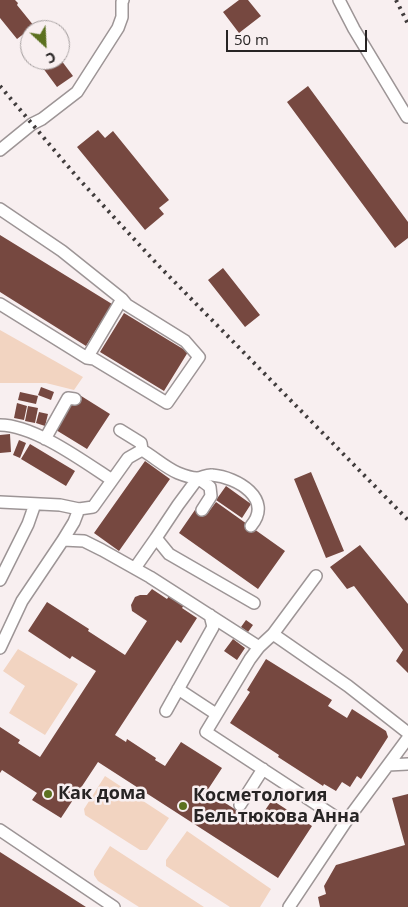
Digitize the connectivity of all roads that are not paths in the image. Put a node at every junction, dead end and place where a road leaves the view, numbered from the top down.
1 (123, 0) edge
2 (340, 0) edge
3 (407, 117) dead end
4 (0, 150) edge
5 (0, 209) edge
6 (122, 299) junction
7 (0, 304) edge
8 (86, 358) junction
9 (75, 400) dead end
10 (0, 425) edge
11 (120, 430) dead end
12 (45, 439) junction
13 (82, 446) dead end
14 (142, 450) junction
15 (76, 456) junction
16 (198, 478) junction
17 (112, 480) junction
18 (0, 502) edge
19 (35, 504) junction
20 (79, 509) junction
21 (202, 510) dead end
22 (251, 526) dead end
23 (156, 538) junction
24 (63, 540) junction
25 (135, 568) junction
26 (316, 576) dead end
27 (0, 580) edge
28 (254, 603) dead end
29 (210, 615) junction
30 (272, 634) junction
31 (258, 647) junction
32 (0, 648) edge
33 (178, 689) junction
34 (166, 711) dead end
35 (216, 714) junction
36 (408, 733) edge
37 (408, 738) edge
38 (408, 764) edge
39 (388, 765) junction
40 (263, 769) junction
41 (240, 804) dead end
42 (345, 823) junction
43 (0, 830) edge
44 (114, 907) edge
45 (289, 907) edge

1 - 4 lane
2 - 3 lane
5 - 6 lane
6 - 8 lane
6 - 8 lane
7 - 8 lane
9 - 12 lane
10 - 12 lane
11 - 14 lane
12 - 15 lane
13 - 15 lane
14 - 16 lane
14 - 17 lane
15 - 17 lane
16 - 21 lane
16 - 22 lane
16 - 23 lane
17 - 20 lane
18 - 19 lane
19 - 20 lane
19 - 27 lane
20 - 24 lane
23 - 25 lane
23 - 28 lane
24 - 25 lane
24 - 32 lane
25 - 29 lane
26 - 30 lane
29 - 31 lane
29 - 33 lane
30 - 31 lane
30 - 36 lane
31 - 35 lane
33 - 34 lane
33 - 35 lane
35 - 40 lane
37 - 39 lane
38 - 39 lane
39 - 42 lane
40 - 41 lane
40 - 42 lane
42 - 45 lane
43 - 44 lane

